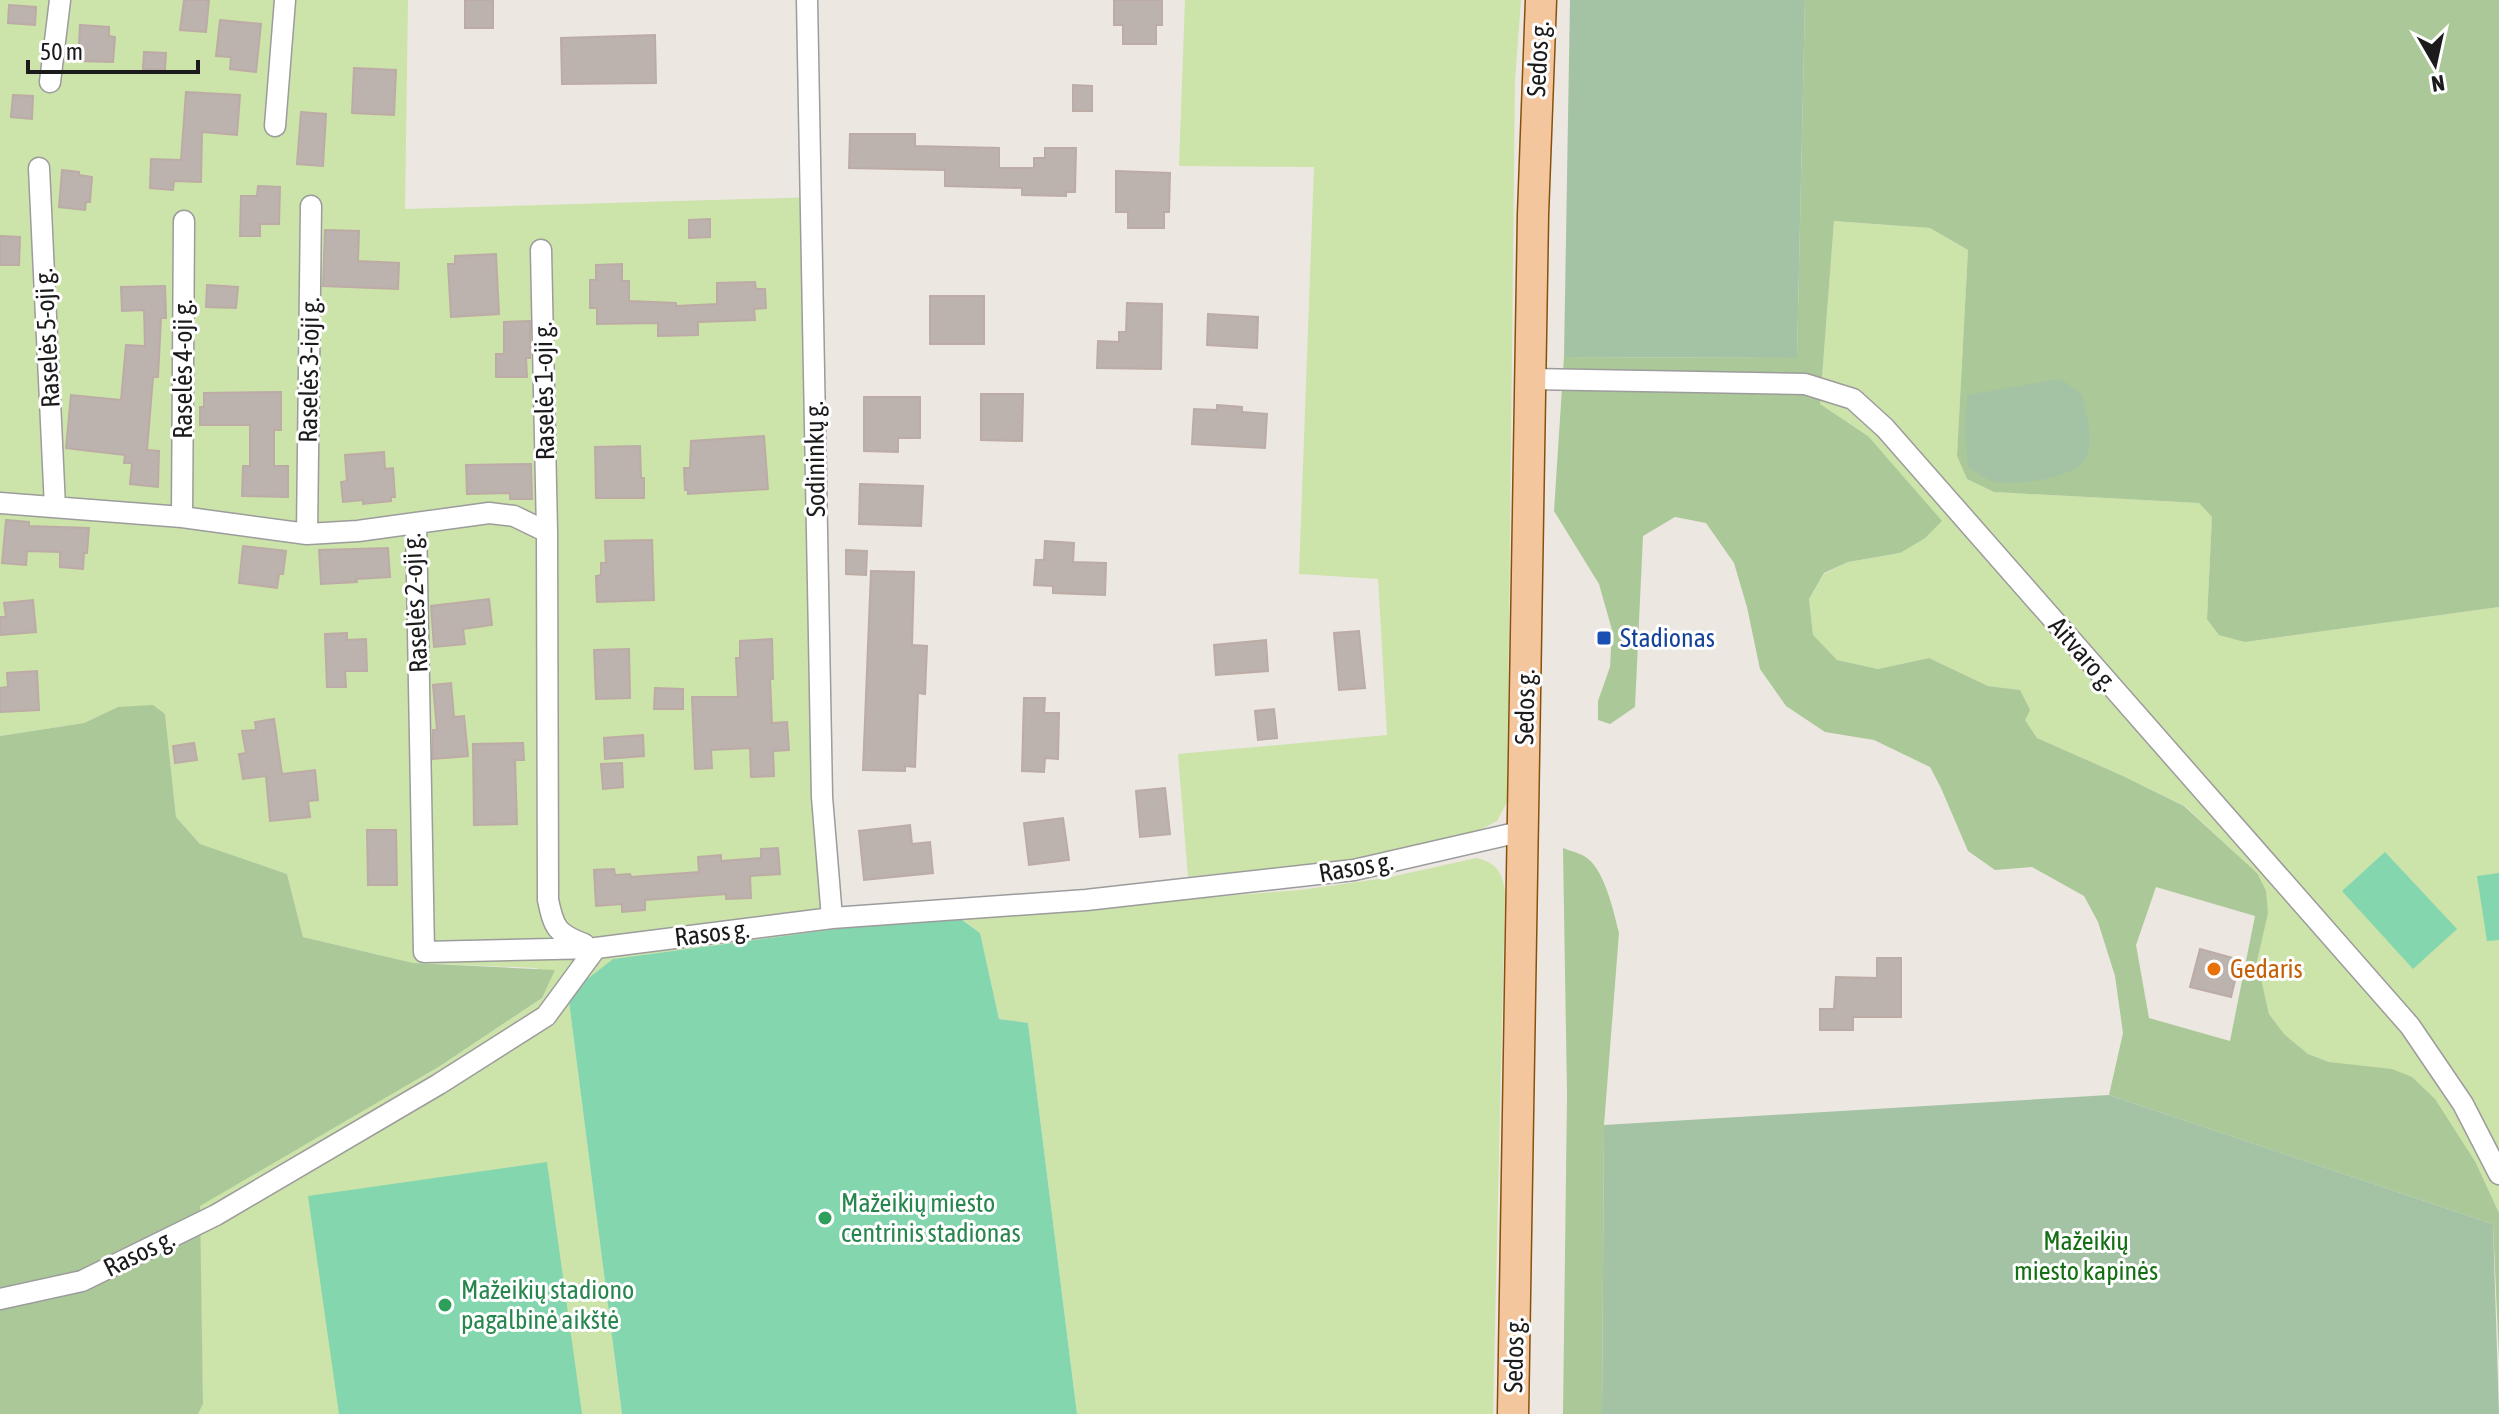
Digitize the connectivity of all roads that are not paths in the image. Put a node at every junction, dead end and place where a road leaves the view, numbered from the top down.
1 (60, 0) edge
2 (285, 0) edge
3 (807, 0) edge
4 (1541, 0) edge
5 (50, 82) dead end
6 (275, 126) dead end
7 (39, 168) dead end
8 (311, 206) dead end
9 (184, 221) dead end
10 (541, 250) dead end
11 (1531, 379) junction
12 (0, 503) edge
13 (55, 507) junction
14 (182, 517) junction
15 (416, 523) junction
16 (547, 532) junction
17 (307, 534) junction
18 (1524, 831) junction
19 (832, 918) junction
20 (596, 948) junction
21 (2499, 1174) edge
22 (0, 1299) edge
23 (1513, 1414) edge

1 - 5 street
2 - 6 street
3 - 19 street, Sodininkų g.
4 - 11 main road, Sedos g.
7 - 13 street, Raselės 5-oji g.
8 - 17 street, Raselės 3-ioji g.
9 - 14 street, Raselės 4-oji g.
10 - 16 street, Raselės 1-oji g.
11 - 18 main road, Sedos g.
11 - 21 street, Aitvaro g.
12 - 13 street, Raselės 2-oji g.
13 - 14 street, Raselės 2-oji g.
14 - 17 street, Raselės 2-oji g.
15 - 16 street
15 - 17 street, Raselės 2-oji g.
15 - 20 street, Raselės 2-oji g.
16 - 20 street, Raselės 1-oji g.
18 - 19 street, Rasos g.
18 - 23 main road, Sedos g.
19 - 20 street, Rasos g.
20 - 22 street, Rasos g.

